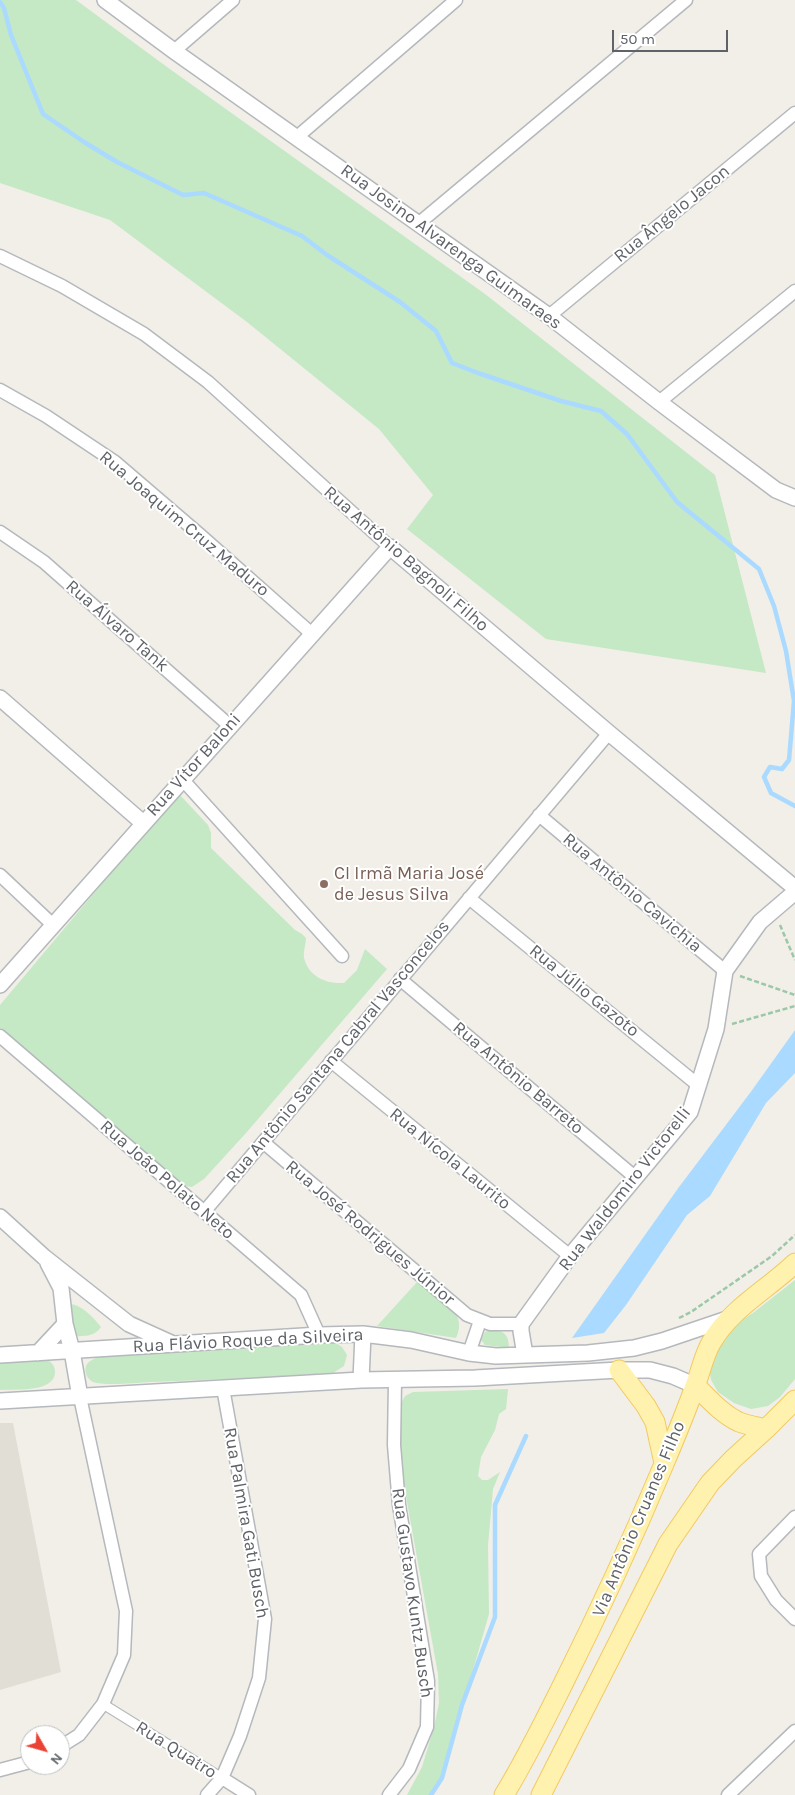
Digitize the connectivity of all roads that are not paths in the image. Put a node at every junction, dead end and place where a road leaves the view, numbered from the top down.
1 (104, 0) edge
2 (233, 0) edge
3 (456, 0) edge
4 (686, 0) edge
5 (174, 51) junction
6 (795, 113) edge
7 (297, 137) junction
8 (418, 224) junction
9 (0, 256) edge
10 (795, 290) edge
11 (549, 316) junction
12 (0, 390) edge
13 (659, 402) junction
14 (794, 496) edge
15 (0, 532) edge
16 (390, 547) junction
17 (312, 634) junction
18 (0, 698) edge
19 (230, 726) junction
20 (609, 733) junction
21 (182, 779) junction
22 (539, 815) junction
23 (143, 823) junction
24 (0, 875) edge
25 (795, 888) edge
26 (795, 892) edge
27 (469, 898) junction
28 (53, 925) junction
29 (342, 956) dead end
30 (726, 971) junction
31 (400, 979) junction
32 (0, 985) edge
33 (0, 1036) edge
34 (331, 1061) junction
35 (698, 1084) junction
36 (263, 1142) junction
37 (636, 1178) junction
38 (204, 1212) junction
39 (0, 1217) edge
40 (570, 1256) junction
41 (44, 1257) junction
42 (795, 1263) edge
43 (730, 1318) junction
44 (480, 1321) junction
45 (65, 1324) junction
46 (521, 1324) junction
47 (363, 1334) junction
48 (319, 1335) junction
49 (174, 1344) junction
50 (72, 1351) junction
51 (38, 1353) junction
52 (469, 1353) junction
53 (0, 1355) edge
54 (525, 1355) junction
55 (619, 1370) junction
56 (361, 1380) junction
57 (395, 1380) junction
58 (696, 1386) junction
59 (223, 1388) junction
60 (80, 1397) junction
61 (795, 1400) edge
62 (0, 1401) edge
63 (766, 1429) junction
64 (664, 1463) junction
65 (795, 1517) edge
66 (795, 1619) edge
67 (103, 1704) junction
68 (795, 1731) edge
69 (70, 1741) edge
70 (20, 1765) edge
71 (0, 1770) edge
72 (222, 1778) junction
73 (207, 1795) edge
74 (250, 1795) edge
75 (389, 1795) edge
76 (504, 1795) edge
77 (541, 1795) edge
78 (728, 1795) edge

1 - 5 street, Rua Josino Alvarenga Guimaraes
2 - 5 street
3 - 7 street
4 - 8 street
5 - 7 street, Rua Josino Alvarenga Guimaraes
6 - 11 street, Rua Ângelo Jacon
7 - 8 street, Rua Josino Alvarenga Guimaraes
8 - 11 street, Rua Josino Alvarenga Guimaraes
9 - 16 street, Rua Antônio Bagnoli Filho
10 - 13 street
11 - 13 street, Rua Josino Alvarenga Guimaraes
12 - 17 street, Rua Joaquim Cruz Maduro
13 - 14 street, Rua Josino Alvarenga Guimaraes
15 - 19 street, Rua Álvaro Tank
16 - 17 street, Rua Vítor Baloni
16 - 20 street, Rua Antônio Bagnoli Filho
17 - 19 street, Rua Vítor Baloni
18 - 23 street
19 - 21 street, Rua Vítor Baloni
20 - 22 street, Rua Antônio Santana Cabral Vasconcelos
20 - 25 street, Rua Antônio Bagnoli Filho
21 - 23 street, Rua Vítor Baloni
21 - 29 street
22 - 27 street, Rua Antônio Santana Cabral Vasconcelos
22 - 30 street, Rua Antônio Cavichia
23 - 28 street, Rua Vítor Baloni
24 - 28 street
26 - 30 street, Rua Waldomiro Victorelli
27 - 31 street, Rua Antônio Santana Cabral Vasconcelos
27 - 35 street, Rua Júlio Gazoto
28 - 32 street, Rua Vítor Baloni
30 - 35 street, Rua Waldomiro Victorelli
31 - 34 street, Rua Antônio Santana Cabral Vasconcelos
31 - 37 street, Rua Antônio Barreto
33 - 38 street, Rua João Polato Neto
34 - 36 street, Rua Antônio Santana Cabral Vasconcelos
34 - 40 street, Rua Nícola Laurito
35 - 37 street, Rua Waldomiro Victorelli
36 - 38 street, Rua Antônio Santana Cabral Vasconcelos
36 - 44 street, Rua José Rodrigues Júnior
37 - 40 street, Rua Waldomiro Victorelli
38 - 48 street, Rua João Polato Neto
39 - 41 street
40 - 46 street, Rua Waldomiro Victorelli
41 - 45 street
41 - 49 street
42 - 43 main road, Via Antônio Cruanes Filho
43 - 54 street, Rua Flávio Roque da Silveira
43 - 58 main road, Via Antônio Cruanes Filho
44 - 46 street, Rua José Rodrigues Júnior
44 - 52 street
45 - 50 street
45 - 51 street
46 - 54 street
47 - 48 street, Rua Flávio Roque da Silveira
47 - 52 street, Rua Flávio Roque da Silveira
47 - 56 street
48 - 49 street, Rua Flávio Roque da Silveira
49 - 50 street, Rua Flávio Roque da Silveira
50 - 51 street, Rua Flávio Roque da Silveira
50 - 60 street
51 - 53 street, Rua Flávio Roque da Silveira
52 - 54 street, Rua Flávio Roque da Silveira
55 - 57 street
55 - 58 street
55 - 64 main road
56 - 57 street
56 - 59 street
57 - 75 street, Rua Gustavo Kuntz Busch
58 - 63 main road
58 - 64 main road, Via Antônio Cruanes Filho
59 - 60 street
59 - 72 street, Rua Palmira Gati Busch
60 - 62 street
60 - 67 street
61 - 63 main road, Via Antônio Cruanes Filho
63 - 77 main road, Via Antônio Cruanes Filho
64 - 76 main road, Via Antônio Cruanes Filho
65 - 66 street
67 - 69 street
67 - 72 street, Rua Quatro
68 - 78 street
70 - 71 street
72 - 73 street, Rua Palmira Gati Busch
72 - 74 street, Rua Quatro

